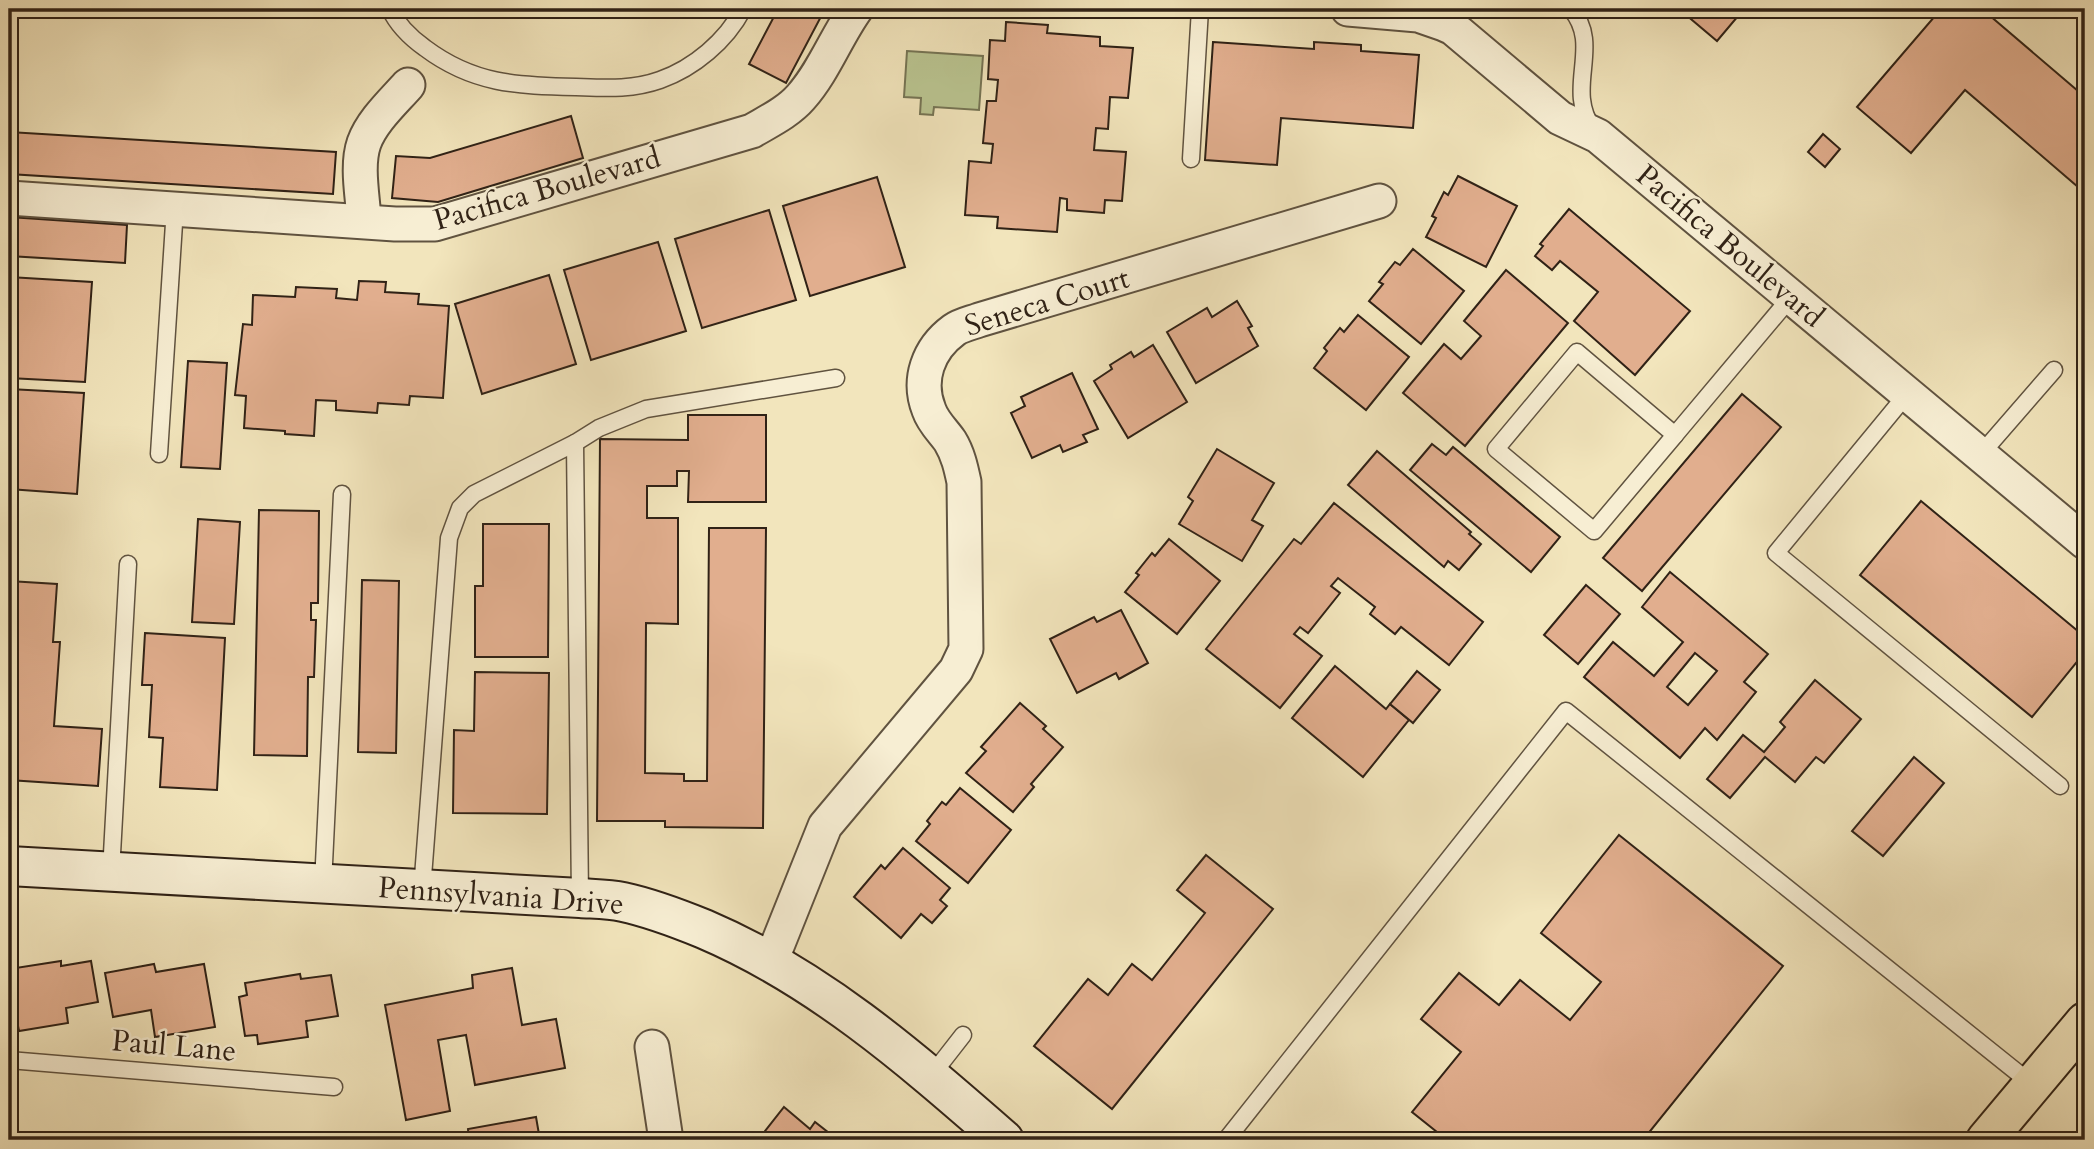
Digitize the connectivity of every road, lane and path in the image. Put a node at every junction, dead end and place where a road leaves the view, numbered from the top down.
1 (299, 9) edge
2 (329, 9) edge
3 (390, 9) edge
4 (743, 9) edge
5 (856, 9) edge
6 (1199, 9) edge
7 (1348, 9) edge
8 (1571, 9) edge
9 (1443, 16) edge
10 (408, 85) dead end
11 (1598, 136) junction
12 (1191, 159) dead end
13 (9, 198) edge
14 (1380, 201) dead end
15 (175, 208) junction
16 (364, 221) junction
17 (1791, 297) junction
18 (2054, 370) dead end
19 (836, 378) dead end
20 (1907, 394) junction
21 (1675, 435) junction
22 (575, 443) junction
23 (159, 454) dead end
24 (1981, 454) junction
25 (342, 494) dead end
26 (2085, 542) edge
27 (128, 564) dead end
28 (2060, 786) dead end
29 (9, 866) edge
30 (111, 872) junction
31 (323, 884) junction
32 (422, 890) junction
33 (580, 898) junction
34 (771, 961) junction
35 (2085, 1022) edge
36 (963, 1035) dead end
37 (652, 1047) dead end
38 (9, 1060) edge
39 (931, 1076) junction
40 (2033, 1085) junction
41 (334, 1087) dead end
42 (666, 1140) edge
43 (1004, 1140) edge
44 (1226, 1140) edge
45 (1986, 1140) edge

1 - 2 lane
3 - 4 lane
5 - 16 street, Pacifica Boulevard
6 - 12 lane
7 - 9 street, Pacifica Boulevard
8 - 11 lane
9 - 11 street, Pacifica Boulevard
10 - 16 street
11 - 17 street, Pacifica Boulevard
13 - 15 street, Pacifica Boulevard
14 - 34 street, Seneca Court
15 - 16 street, Pacifica Boulevard
15 - 23 lane
17 - 20 street, Pacifica Boulevard
17 - 21 lane
18 - 24 lane
19 - 22 lane
20 - 24 street, Pacifica Boulevard
20 - 28 lane
21 - 21 lane
22 - 32 lane
22 - 33 lane
24 - 26 street, Pacifica Boulevard
25 - 31 lane
27 - 30 lane
29 - 30 street, Pennsylvania Drive
30 - 31 street, Pennsylvania Drive
31 - 32 street, Pennsylvania Drive
32 - 33 street, Pennsylvania Drive
33 - 34 street, Pennsylvania Drive
34 - 39 street, Pennsylvania Drive
35 - 40 main road
36 - 39 lane
37 - 42 street
38 - 41 lane, Paul Lane
39 - 43 street, Pennsylvania Drive
40 - 44 lane
40 - 45 main road

